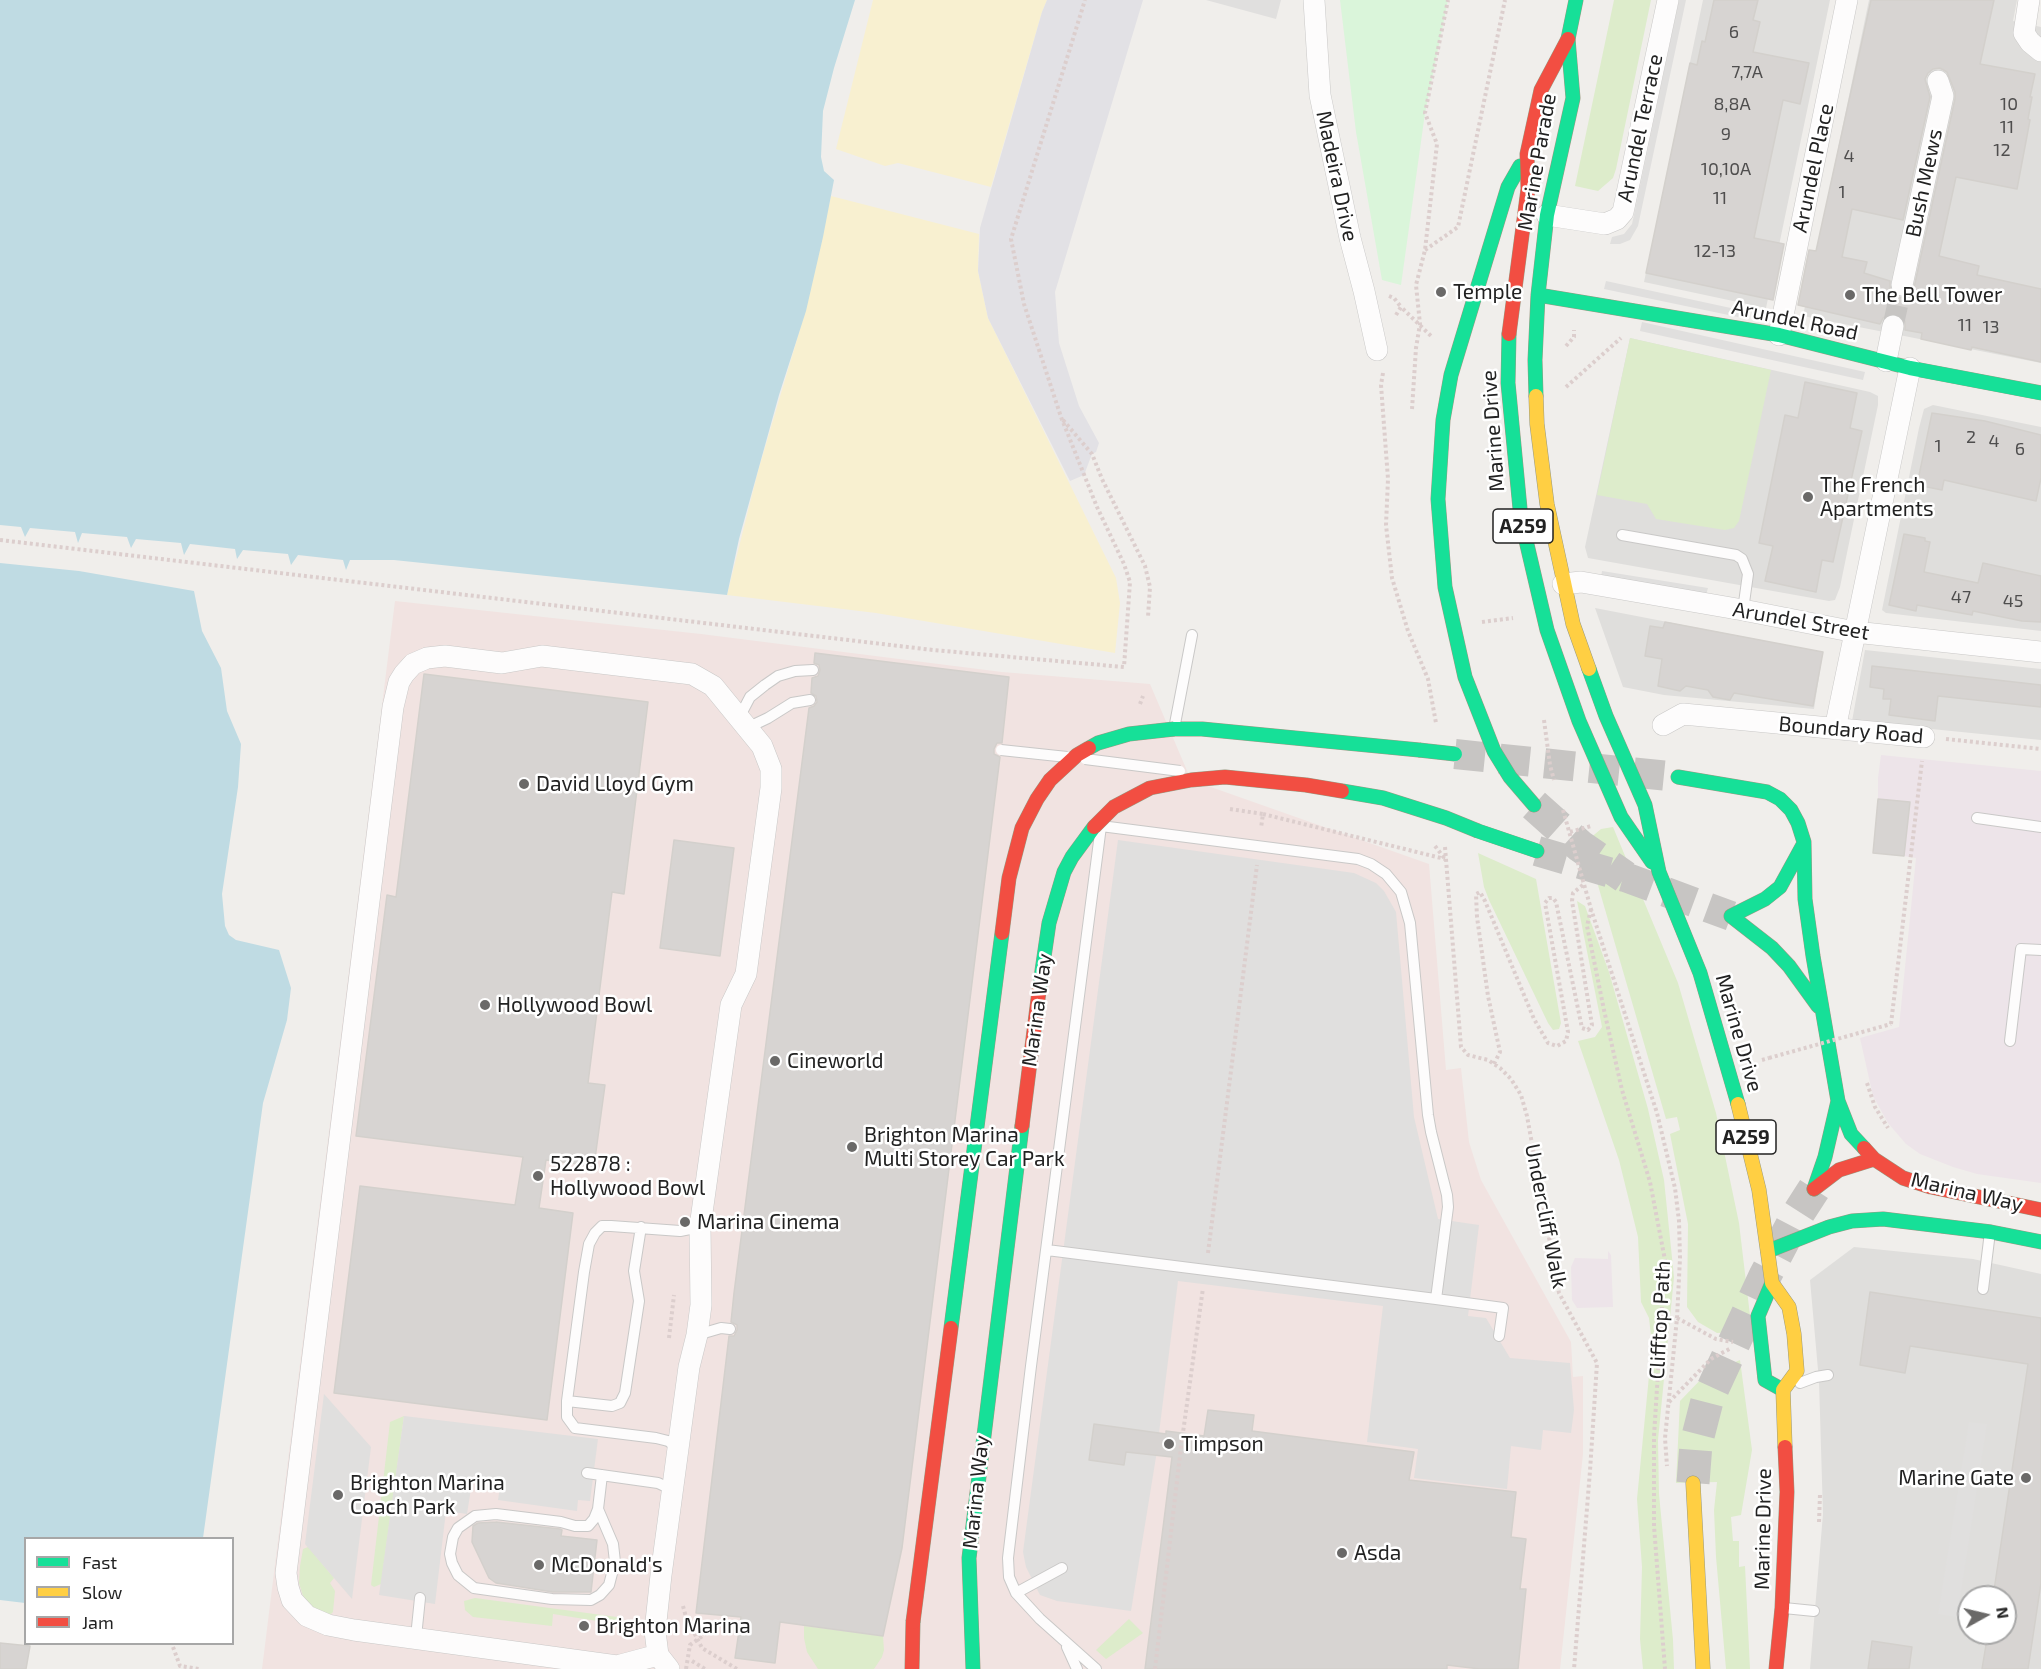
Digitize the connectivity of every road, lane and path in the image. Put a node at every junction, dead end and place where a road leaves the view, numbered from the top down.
1 (1085, 0) edge
2 (1314, 0) edge
3 (1448, 0) edge
4 (1505, 0) edge
5 (1576, 0) edge
6 (1668, 0) edge
7 (1847, 0) edge
8 (2029, 0) edge
9 (1568, 39) junction
10 (2041, 51) edge
11 (1938, 81) dead end
12 (1527, 154) junction
13 (1547, 215) junction
14 (1425, 250) junction
15 (1902, 285) tunnel mouth
16 (1538, 295) junction
17 (1394, 322) dead end
18 (1420, 324) junction
19 (1893, 326) tunnel mouth
20 (1626, 333) dead end
21 (1779, 335) junction
22 (1431, 336) dead end
23 (1377, 350) joint
24 (1886, 361) junction
25 (1910, 368) junction
26 (1560, 393) dead end
27 (2041, 393) edge
28 (1061, 417) junction
29 (1622, 535) dead end
30 (0, 540) edge
31 (1563, 584) junction
32 (1743, 610) junction
33 (1148, 617) dead end
34 (1514, 618) dead end
35 (1475, 623) dead end
36 (1855, 632) junction
37 (1191, 636) dead end
38 (2041, 652) edge
39 (813, 670) dead end
40 (810, 700) dead end
41 (743, 723) junction
42 (1663, 724) dead end
43 (1174, 729) junction
44 (1835, 729) junction
45 (1437, 731) dead end
46 (1924, 737) junction
47 (2041, 749) edge
48 (1001, 750) dead end
49 (1455, 754) tunnel mouth
50 (1538, 763) dead end
51 (1225, 777) junction
52 (1678, 777) tunnel mouth
53 (1557, 787) dead end
54 (1534, 805) tunnel mouth
55 (1220, 807) dead end
56 (1563, 810) dead end
57 (1263, 814) junction
58 (1977, 818) dead end
59 (2041, 827) edge
60 (1353, 836) dead end
61 (1444, 836) dead end
62 (1804, 842) junction
63 (1383, 843) dead end
64 (1259, 847) junction
65 (1537, 851) tunnel mouth
66 (1446, 859) junction
67 (1659, 872) junction
68 (1584, 884) junction
69 (1592, 909) junction
70 (2041, 950) edge
71 (1824, 1015) junction
72 (1854, 1028) dead end
73 (1856, 1039) dead end
74 (2010, 1041) dead end
75 (1762, 1060) dead end
76 (1494, 1064) junction
77 (1865, 1078) dead end
78 (1838, 1101) junction
79 (1889, 1130) dead end
80 (1874, 1160) junction
81 (2041, 1210) edge
82 (641, 1227) junction
83 (700, 1227) junction
84 (1990, 1232) junction
85 (2041, 1242) edge
86 (1047, 1250) junction
87 (1768, 1251) junction
88 (1206, 1269) junction
89 (1772, 1283) junction
90 (1983, 1289) dead end
91 (1436, 1299) junction
92 (1677, 1318) junction
93 (730, 1329) dead end
94 (697, 1335) junction
95 (1499, 1336) dead end
96 (1828, 1375) dead end
97 (1783, 1390) junction
98 (567, 1401) junction
99 (1668, 1403) junction
100 (679, 1448) junction
101 (587, 1473) dead end
102 (1667, 1473) dead end
103 (602, 1475) junction
104 (1693, 1483) tunnel mouth
105 (673, 1490) junction
106 (598, 1509) junction
107 (1062, 1568) dead end
108 (1016, 1593) junction
109 (681, 1597) dead end
110 (420, 1598) dead end
111 (1782, 1608) junction
112 (1814, 1611) dead end
113 (739, 1633) dead end
114 (416, 1637) junction
115 (1066, 1644) junction
116 (173, 1647) dead end
117 (663, 1662) edge
118 (199, 1669) edge
119 (686, 1669) edge
120 (737, 1669) edge
121 (912, 1669) edge
122 (973, 1669) edge
123 (1077, 1669) edge
124 (1096, 1669) edge
125 (1155, 1669) edge
126 (1574, 1669) edge
127 (1665, 1669) edge
128 (1703, 1669) edge
129 (1776, 1669) edge

1 - 28 path
2 - 23 street, Madeira Drive
3 - 14 path
4 - 14 path
5 - 9 main road, Marine Parade / A259
6 - 13 street, Arundel Terrace
7 - 21 street, Arundel Place
8 - 10 street
9 - 12 main road, Marine Drive / A259
9 - 13 main road, Marine Parade / A259
11 - 15 street, Bush Mews
12 - 54 main road
12 - 67 main road, Marine Drive / A259
13 - 16 main road, Marine Parade / A259
14 - 18 path
16 - 21 main road, Arundel Road
16 - 31 main road, Marine Drive / A259
17 - 18 path
18 - 22 path
19 - 24 street
20 - 26 path
21 - 24 main road, Arundel Road
23 - 45 path
24 - 25 main road, Arundel Road
25 - 27 main road, Arundel Road
25 - 36 street
28 - 30 path
28 - 33 path
29 - 32 lane
31 - 32 street, Arundel Street
31 - 67 main road, Marine Drive / A259
32 - 36 street, Arundel Street
34 - 35 path
36 - 38 street, Arundel Street
36 - 44 street
37 - 43 lane
39 - 41 lane
40 - 41 lane
41 - 83 street
41 - 114 street
42 - 44 street, Boundary Road
43 - 49 main road, Marina Way, bridge
43 - 121 main road, Marina Way, bridge
44 - 46 street, Boundary Road
46 - 47 path, Boundary Road
46 - 75 path, bridge
48 - 51 lane, bridge
50 - 53 path
51 - 65 main road, Marina Way, bridge
51 - 122 main road, Marina Way, bridge
52 - 62 main road, Marina Way
55 - 57 path
56 - 68 path
57 - 60 path
57 - 64 path
58 - 59 lane
61 - 66 path, Undercliff Walk
62 - 71 main road, Marina Way
62 - 71 main road, Marina Way
63 - 66 path
64 - 86 lane
64 - 88 path
64 - 91 lane
66 - 76 path, Undercliff Walk
67 - 87 main road, Marine Drive / A259
68 - 69 path
68 - 76 path
69 - 92 path
69 - 127 path, Clifftop Path
70 - 74 lane
71 - 78 main road, Marina Way
72 - 73 path
76 - 126 path, Undercliff Walk
77 - 79 path
78 - 80 main road, Marina Way
78 - 80 main road
80 - 81 main road, Marina Way
82 - 83 lane
82 - 98 lane
82 - 98 lane
83 - 94 street
84 - 85 main road
84 - 87 main road
84 - 90 lane
86 - 88 lane
86 - 108 lane
87 - 89 main road, Marine Drive / A259
88 - 91 lane
88 - 125 path
89 - 97 main road, Marine Drive / A259
89 - 97 main road
91 - 95 lane
92 - 99 path
92 - 99 path
93 - 94 lane
94 - 100 street
96 - 97 lane
97 - 111 main road, Marine Drive
98 - 100 lane
99 - 102 path
100 - 105 street
101 - 103 lane
103 - 105 lane
103 - 106 lane
104 - 128 main road
105 - 117 street
106 - 106 lane
107 - 108 lane
108 - 115 lane
109 - 120 path
110 - 114 lane
111 - 112 lane
111 - 129 main road, Marine Drive
113 - 119 path, bridge
114 - 117 street
115 - 123 lane
115 - 124 lane
116 - 118 path

